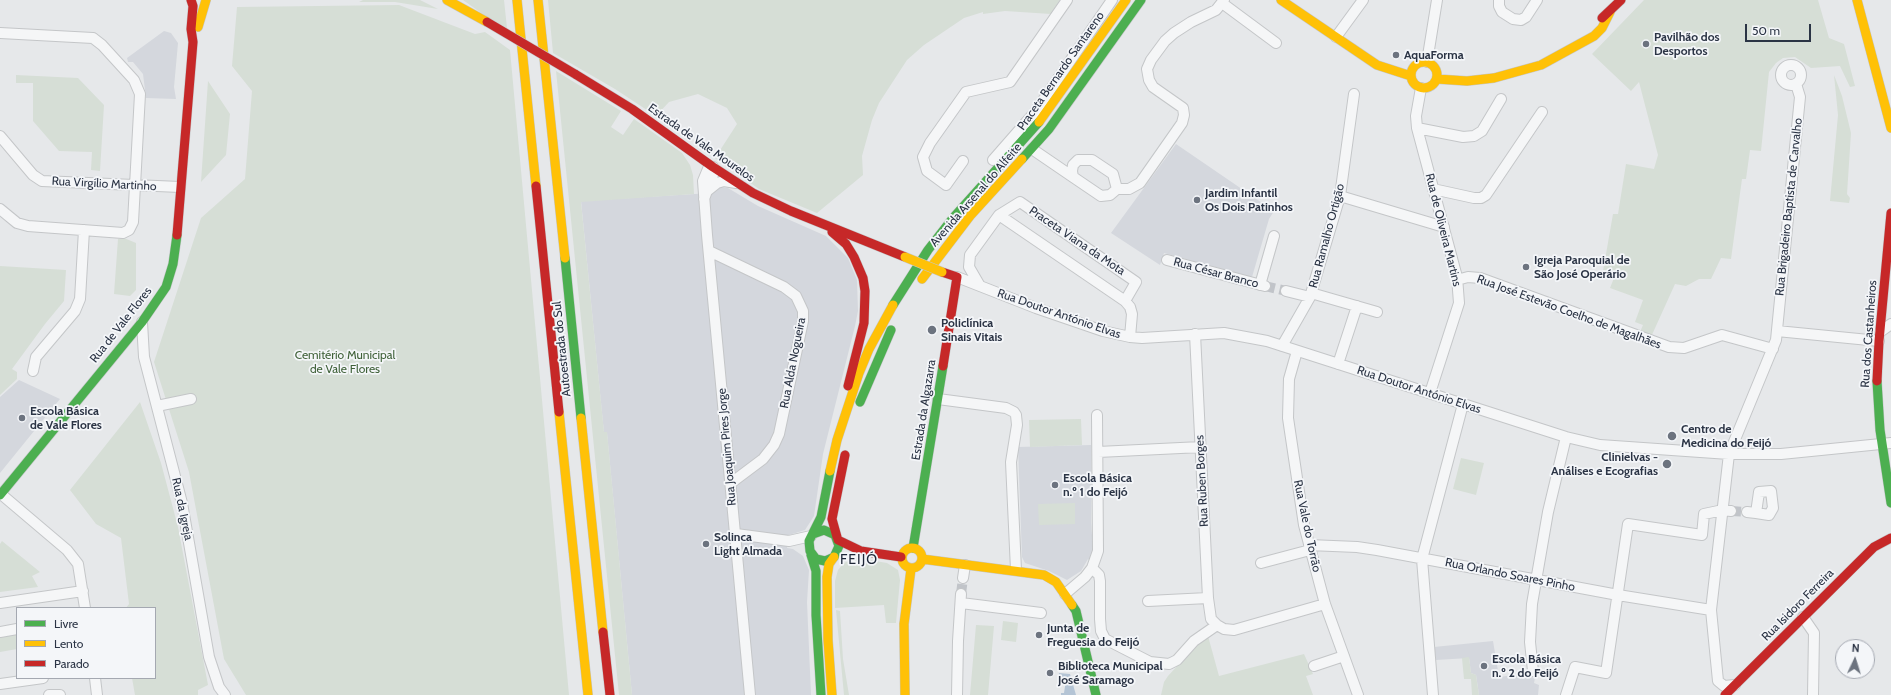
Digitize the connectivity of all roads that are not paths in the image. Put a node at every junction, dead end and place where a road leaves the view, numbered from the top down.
1 (191, 0) edge
2 (206, 0) edge
3 (447, 0) edge
4 (517, 0) edge
5 (538, 0) edge
6 (1067, 0) edge
7 (1112, 0) edge
8 (1126, 0) edge
9 (1141, 0) edge
10 (1280, 0) edge
11 (1437, 0) edge
12 (1499, 0) edge
13 (1537, 0) edge
14 (1621, 0) edge
15 (1857, 0) edge
16 (1223, 1) edge
17 (1360, 1) edge
18 (0, 33) edge
19 (1336, 37) junction
20 (193, 42) junction
21 (1276, 43) dead end
22 (1427, 62) junction
23 (1411, 76) junction
24 (1437, 79) junction
25 (1796, 84) dead end
26 (1421, 88) junction
27 (1354, 94) dead end
28 (1501, 99) dead end
29 (1542, 112) dead end
30 (1417, 128) junction
31 (1891, 128) edge
32 (0, 136) edge
33 (1032, 149) junction
34 (689, 150) junction
35 (993, 160) dead end
36 (963, 161) dead end
37 (713, 167) junction
38 (1073, 177) junction
39 (703, 181) junction
40 (737, 183) junction
41 (134, 186) junction
42 (180, 187) junction
43 (1117, 189) junction
44 (1434, 189) junction
45 (706, 195) junction
46 (1340, 196) junction
47 (0, 209) edge
48 (1891, 213) edge
49 (1000, 215) junction
50 (808, 218) junction
51 (1444, 227) junction
52 (84, 230) junction
53 (1274, 236) dead end
54 (709, 251) junction
55 (1167, 260) dead end
56 (957, 277) junction
57 (1457, 280) junction
58 (980, 286) junction
59 (915, 288) dead end
60 (1286, 291) tunnel mouth
61 (1311, 295) junction
62 (1125, 301) junction
63 (1357, 306) junction
64 (1377, 312) dead end
65 (896, 321) dead end
66 (142, 322) junction
67 (1891, 324) edge
68 (1777, 331) junction
69 (1195, 334) junction
70 (1130, 337) junction
71 (1879, 337) junction
72 (1282, 346) junction
73 (1773, 349) junction
74 (1298, 351) junction
75 (1338, 364) junction
76 (33, 371) dead end
77 (1430, 393) junction
78 (191, 399) dead end
79 (938, 399) junction
80 (1463, 404) junction
81 (157, 406) junction
82 (857, 412) dead end
83 (1097, 415) dead end
84 (1566, 437) junction
85 (848, 443) dead end
86 (1887, 443) edge
87 (1201, 447) junction
88 (1098, 452) junction
89 (1728, 454) junction
90 (731, 483) junction
91 (826, 485) junction
92 (1, 495) edge
93 (1891, 504) edge
94 (1727, 510) junction
95 (736, 534) junction
96 (812, 535) junction
97 (1891, 538) edge
98 (837, 539) junction
99 (783, 540) junction
100 (1874, 547) junction
101 (1891, 547) edge
102 (913, 548) junction
103 (1310, 548) junction
104 (861, 551) junction
105 (810, 553) junction
106 (835, 556) junction
107 (901, 557) junction
108 (922, 559) junction
109 (1422, 559) junction
110 (1261, 563) dead end
111 (965, 565) junction
112 (1092, 568) junction
113 (911, 569) junction
114 (1021, 572) junction
115 (963, 578) tunnel mouth
116 (1536, 581) junction
117 (83, 591) junction
118 (1062, 592) junction
119 (1618, 595) junction
120 (1208, 598) junction
121 (1148, 601) dead end
122 (0, 603) edge
123 (1325, 604) junction
124 (85, 607) edge
125 (1711, 610) junction
126 (1041, 613) dead end
127 (1803, 617) junction
128 (1217, 625) junction
129 (16, 629) edge
130 (0, 632) edge
131 (1344, 656) junction
132 (1314, 666) dead end
133 (1533, 671) dead end
134 (36, 679) edge
135 (95, 679) edge
136 (0, 684) edge
137 (1735, 685) junction
138 (49, 695) edge
139 (60, 695) edge
140 (97, 695) edge
141 (225, 695) edge
142 (588, 695) edge
143 (610, 695) edge
144 (750, 695) edge
145 (821, 695) edge
146 (832, 695) edge
147 (904, 695) edge
148 (957, 695) edge
149 (1096, 695) edge
150 (1358, 695) edge
151 (1433, 695) edge
152 (1566, 695) edge
153 (1725, 695) edge
154 (1814, 695) edge

1 - 20 main road, Rua de Vale Flores
2 - 20 main road, Rua de Vale Flores
3 - 34 main road, Estrada de Vale Mourelos, bridge
4 - 142 main road, Autoestrada do Sul
5 - 143 main road, Autoestrada do Sul
6 - 36 street
7 - 35 street, Praceta Bernardo Santareno
8 - 91 main road, Avenida Arsenal do Alfeite
9 - 33 main road, Avenida Arsenal do Alfeite
10 - 19 main road
11 - 22 street
12 - 13 street
14 - 24 main road
15 - 31 main road
16 - 21 street
16 - 43 street
17 - 19 street
18 - 41 street
19 - 23 main road
20 - 42 main road, Rua de Vale Flores
22 - 23 main road
22 - 24 main road
23 - 26 main road
24 - 26 main road
25 - 68 street, Rua Brigadeiro Baptista de Carvalho
26 - 30 street, Rua de Oliveira Martins
27 - 46 street, Rua Ramalho Ortigão
28 - 30 street
29 - 44 street
30 - 44 street, Rua de Oliveira Martins
32 - 41 street, Rua Virgílio Martinho
33 - 38 street
33 - 59 main road, Avenida Arsenal do Alfeite
34 - 37 main road, Estrada de Vale Mourelos
34 - 39 street, Rua Joaquim Pires Jorge
37 - 39 street
37 - 40 main road, Estrada de Vale Mourelos
37 - 45 street, Rua Joaquim Pires Jorge
38 - 43 street
38 - 43 street
39 - 45 street, Rua Joaquim Pires Jorge
40 - 45 street
40 - 50 main road, Estrada de Vale Mourelos
41 - 42 street, Rua Virgílio Martinho
41 - 52 street
42 - 66 main road, Rua de Vale Flores
44 - 51 street, Rua de Oliveira Martins
45 - 54 street, Rua Joaquim Pires Jorge
46 - 51 street
46 - 61 street, Rua Ramalho Ortigão
47 - 52 street
48 - 71 main road, Rua dos Castanheiros
49 - 58 street, Praceta Viana da Mota
49 - 62 street, Praceta Viana da Mota
49 - 62 street, Praceta Viana da Mota
50 - 56 main road, Estrada de Vale Mourelos, bridge
50 - 91 main road
51 - 57 street, Rua de Oliveira Martins
52 - 76 street
53 - 55 street, Rua César Branco
54 - 90 street, Rua Joaquim Pires Jorge
54 - 90 street, Rua Alda Nogueira
56 - 58 street, Rua Doutor António Elvas
56 - 79 main road, Estrada da Algazarra
57 - 73 street, Rua José Estevão Coelho de Magalhães
57 - 77 street, Rua de Oliveira Martins
58 - 70 street, Rua Doutor António Elvas
60 - 61 street
61 - 63 street
61 - 72 street, Rua Ramalho Ortigão
62 - 70 street
63 - 64 street
63 - 75 street
65 - 82 main road
66 - 81 street, Rua da Igreja
66 - 92 main road, Rua de Vale Flores
67 - 71 street
68 - 71 street
68 - 73 street, Rua Brigadeiro Baptista de Carvalho
69 - 70 street, Rua Doutor António Elvas
69 - 72 street, Rua Doutor António Elvas
69 - 87 street, Rua Ruben Borges
71 - 86 main road, Rua dos Castanheiros
72 - 74 street, Rua Doutor António Elvas
73 - 89 street, Rua Brigadeiro Baptista de Carvalho
74 - 75 street, Rua Doutor António Elvas
74 - 103 street, Rua Vale do Torrão
75 - 77 street, Rua Doutor António Elvas
77 - 80 street, Rua Doutor António Elvas
78 - 81 street
79 - 102 main road, Estrada da Algazarra
79 - 114 street
80 - 84 street, Rua Doutor António Elvas
80 - 109 street
81 - 141 street, Rua da Igreja
83 - 88 street
84 - 89 street, Rua Doutor António Elvas
84 - 116 street
85 - 98 main road
86 - 89 street, Rua Doutor António Elvas
86 - 93 main road, Rua dos Castanheiros
87 - 88 street
87 - 120 street, Rua Ruben Borges
88 - 112 street
89 - 94 street, Rua Brigadeiro Baptista de Carvalho
90 - 95 street, Rua Joaquim Pires Jorge
91 - 96 main road, Avenida Arsenal do Alfeite
92 - 117 street
94 - 119 street
94 - 125 street, Rua Brigadeiro Baptista de Carvalho
95 - 99 street
95 - 144 street, Rua Joaquim Pires Jorge
96 - 98 main road
96 - 99 street
96 - 105 main road
97 - 100 main road, Rua Isidoro Ferreira
98 - 104 main road
98 - 106 main road
99 - 105 street
100 - 101 street
100 - 127 main road, Rua Isidoro Ferreira
102 - 107 main road
102 - 108 main road
103 - 109 street, Rua Orlando Soares Pinho
103 - 110 street, Rua Orlando Soares Pinho
103 - 123 street, Rua Vale do Torrão
104 - 106 main road
104 - 107 main road
105 - 106 main road
105 - 145 main road
106 - 146 main road
107 - 113 main road
108 - 111 main road
108 - 113 main road
109 - 116 street, Rua Orlando Soares Pinho
109 - 151 street
111 - 114 main road
111 - 115 street
112 - 118 street
112 - 128 street
113 - 147 main road
114 - 118 main road
116 - 119 street, Rua Orlando Soares Pinho
116 - 133 street
117 - 122 street
117 - 124 street
118 - 149 main road
119 - 125 street, Rua Orlando Soares Pinho
119 - 152 street
120 - 121 street
120 - 128 street, Rua Ruben Borges
123 - 128 street
123 - 131 street, Rua Vale do Torrão
125 - 137 street, Rua Brigadeiro Baptista de Carvalho
126 - 148 street
127 - 137 main road, Rua Isidoro Ferreira
127 - 154 street
129 - 130 street
131 - 132 street
131 - 150 street, Rua Vale do Torrão
134 - 136 street
135 - 140 street
137 - 153 main road, Rua Isidoro Ferreira
138 - 139 street

